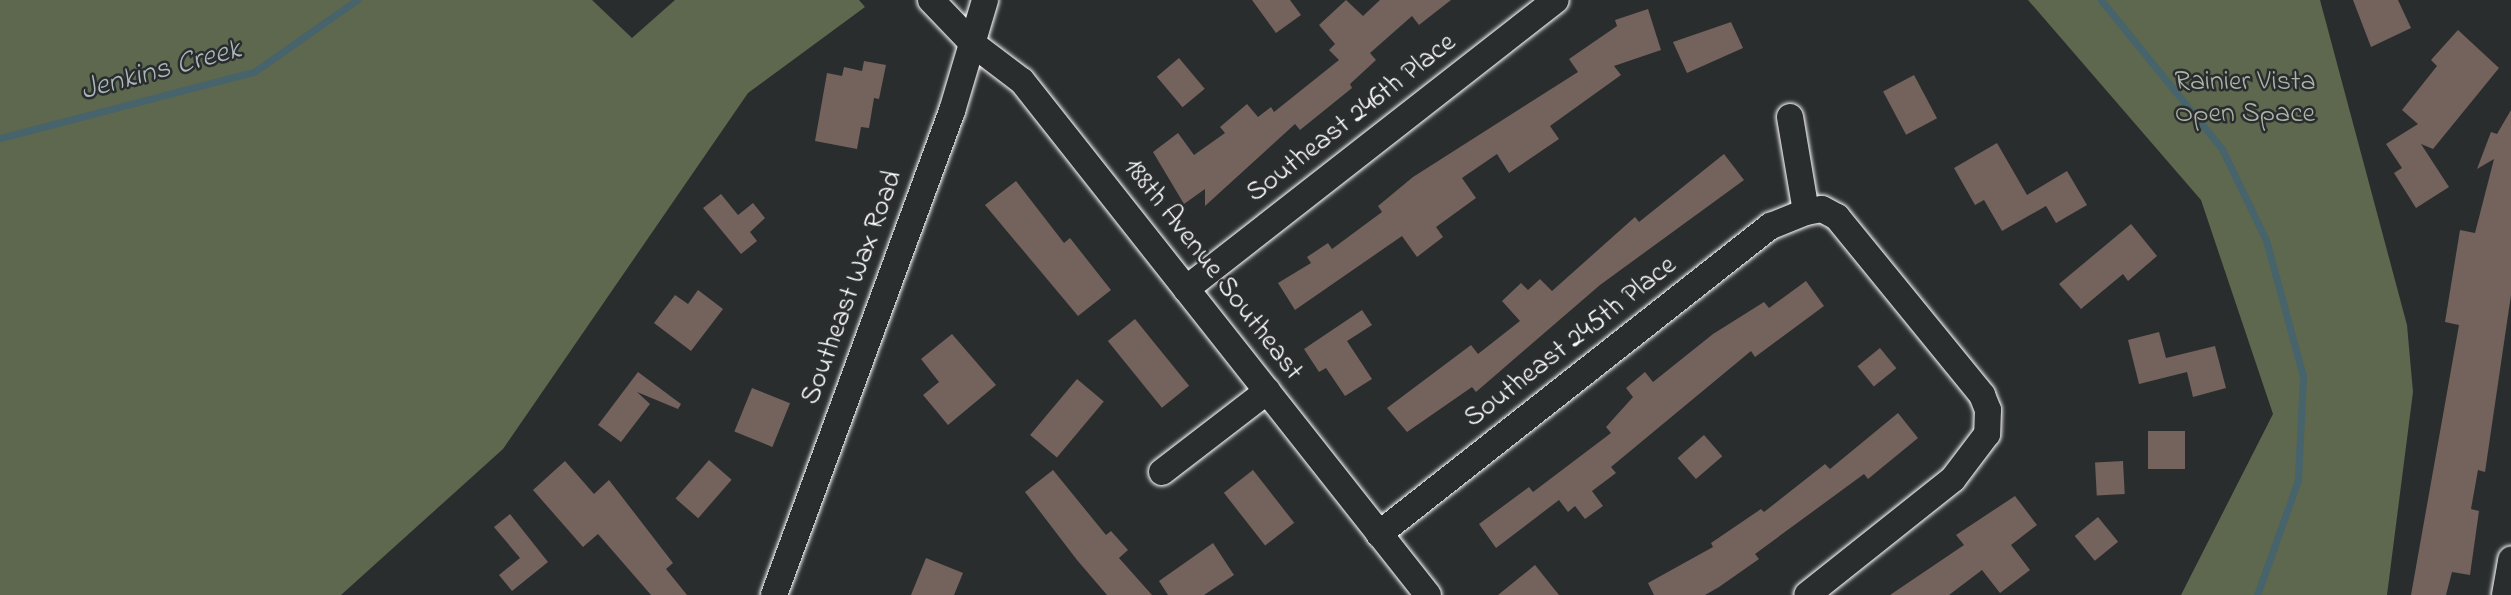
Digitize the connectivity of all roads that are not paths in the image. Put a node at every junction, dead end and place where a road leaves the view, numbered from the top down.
1 (932, 0) edge
2 (985, 0) edge
3 (1556, 0) edge
4 (973, 44) junction
5 (1790, 117) dead end
6 (1806, 212) junction
7 (1186, 289) junction
8 (1267, 391) junction
9 (1162, 472) dead end
10 (1379, 534) junction
11 (2511, 561) edge
12 (774, 595) edge
13 (1428, 595) edge
14 (1807, 595) edge
15 (2505, 595) edge

1 - 4 street, 188th Avenue Southeast
2 - 4 street, Southeast Wax Road
3 - 7 street, Southeast 246th Place
4 - 7 street, 188th Avenue Southeast
4 - 12 street, Southeast Wax Road
5 - 6 street
6 - 10 street, Southeast 245th Place
6 - 14 street
7 - 8 street, 188th Avenue Southeast
8 - 9 street
8 - 10 street, 188th Avenue Southeast
10 - 13 street, 188th Avenue Southeast
11 - 15 street

